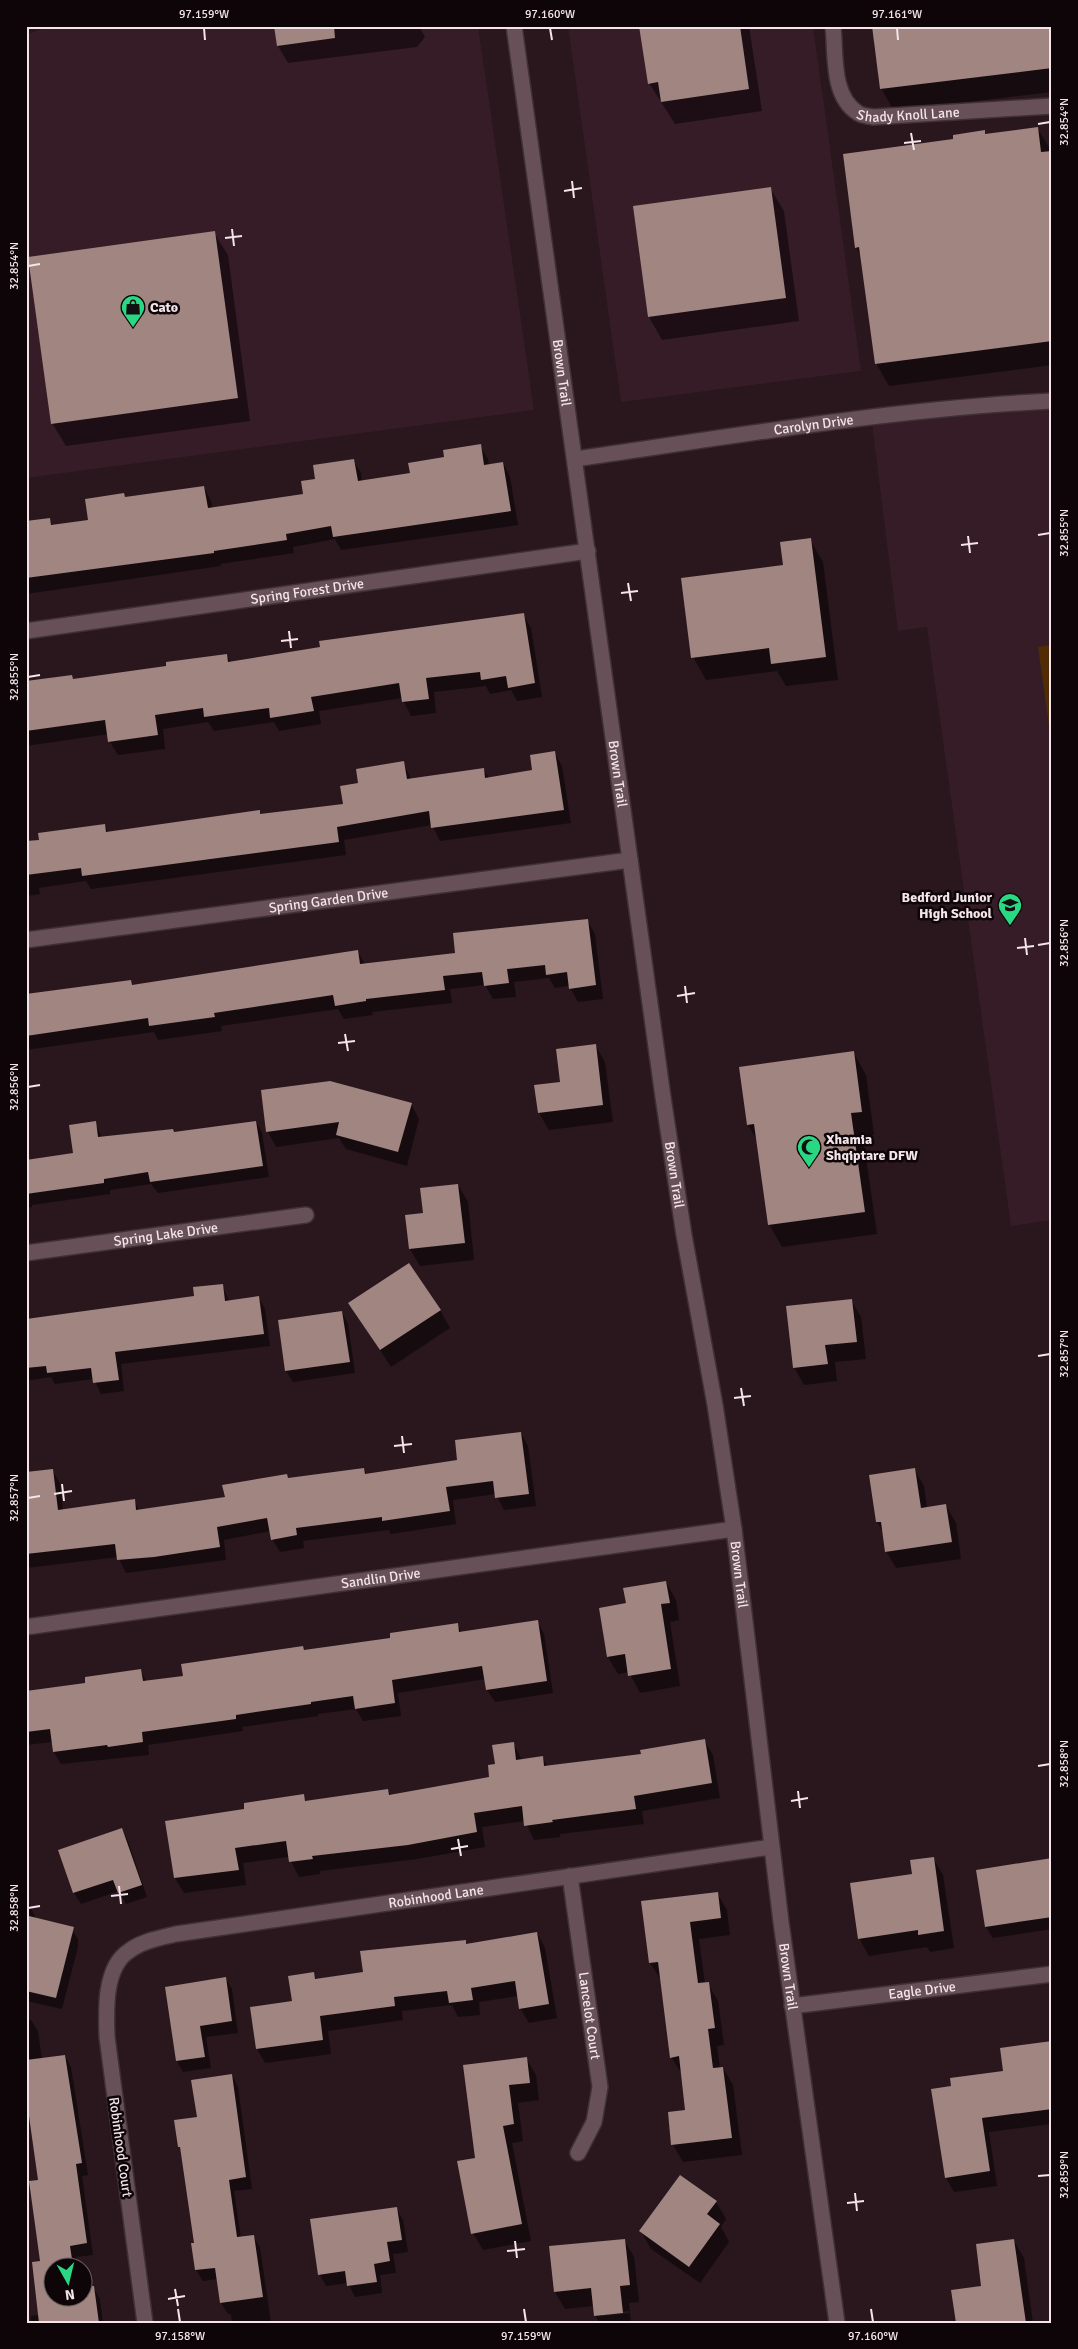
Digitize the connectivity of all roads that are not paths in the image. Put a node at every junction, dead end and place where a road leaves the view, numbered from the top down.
1 (514, 26) edge
2 (833, 26) edge
3 (1052, 106) edge
4 (1052, 401) edge
5 (576, 459) junction
6 (588, 551) junction
7 (26, 631) edge
8 (630, 860) junction
9 (26, 940) edge
10 (306, 1215) dead end
11 (26, 1253) edge
12 (734, 1529) junction
13 (26, 1627) edge
14 (771, 1847) junction
15 (570, 1876) junction
16 (113, 1971) joint
17 (1052, 1974) edge
18 (792, 2006) junction
19 (578, 2153) dead end
20 (145, 2323) edge
21 (837, 2323) edge

1 - 5 street, Brown Trail
2 - 3 street, Shady Knoll Lane
4 - 5 street, Carolyn Drive
5 - 6 street, Brown Trail
6 - 7 street, Spring Forest Drive
6 - 8 street, Brown Trail
8 - 9 street, Spring Garden Drive
8 - 12 street, Brown Trail
10 - 11 street, Spring Lake Drive
12 - 13 street, Sandlin Drive
12 - 14 street, Brown Trail
14 - 15 street, Robinhood Lane
14 - 18 street, Brown Trail
15 - 16 street, Robinhood Lane
15 - 19 street, Lancelot Court
16 - 20 street, Robinhood Court
17 - 18 street, Eagle Drive
18 - 21 street, Brown Trail

